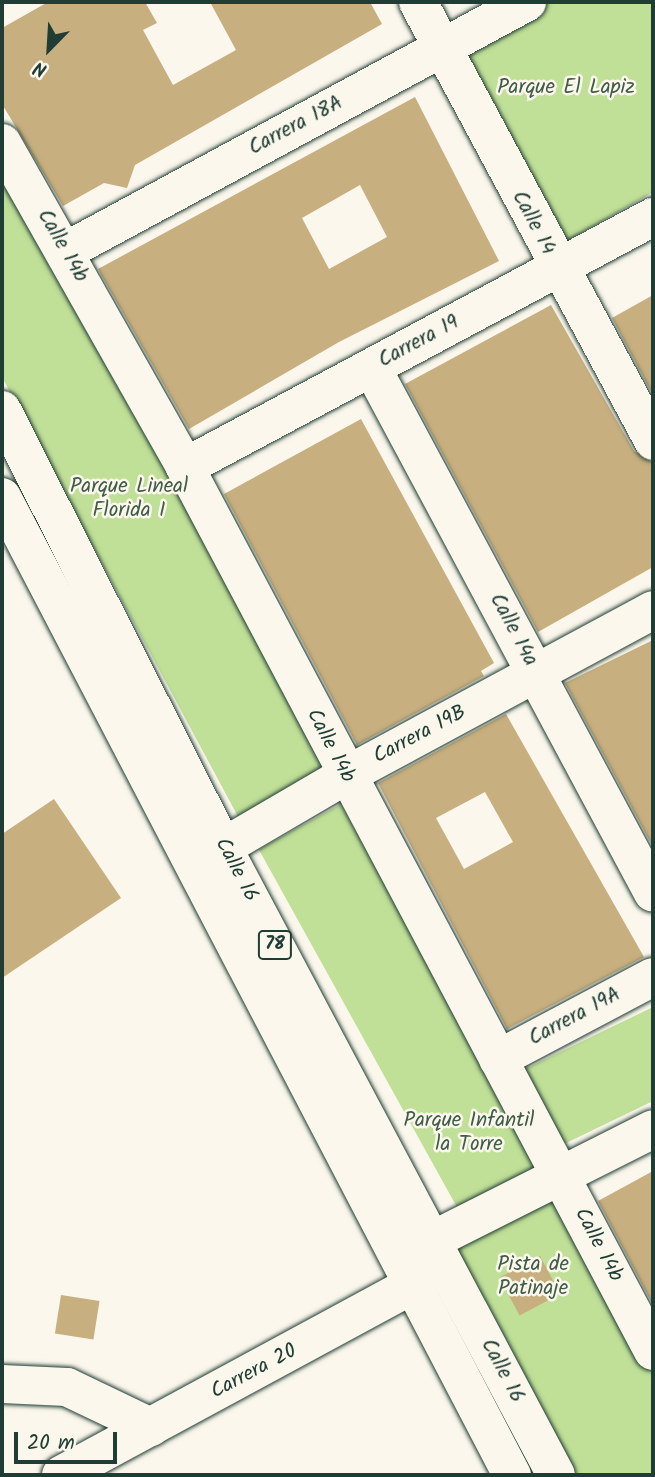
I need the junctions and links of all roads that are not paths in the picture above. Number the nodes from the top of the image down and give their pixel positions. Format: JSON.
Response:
{"nodes":[{"id":1,"x":418,"y":2,"type":"edge"},
{"id":2,"x":527,"y":2,"type":"edge"},
{"id":3,"x":442,"y":47,"type":"junction"},
{"id":4,"x":2,"y":143,"type":"edge"},
{"id":5,"x":653,"y":216,"type":"edge"},
{"id":6,"x":66,"y":251,"type":"junction"},
{"id":7,"x":557,"y":268,"type":"junction"},
{"id":8,"x":372,"y":368,"type":"junction"},
{"id":9,"x":2,"y":410,"type":"edge"},
{"id":10,"x":653,"y":441,"type":"edge"},
{"id":11,"x":186,"y":467,"type":"junction"},
{"id":12,"x":2,"y":497,"type":"edge"},
{"id":13,"x":653,"y":610,"type":"edge"},
{"id":14,"x":536,"y":673,"type":"junction"},
{"id":15,"x":345,"y":776,"type":"junction"},
{"id":16,"x":207,"y":856,"type":"junction"},
{"id":17,"x":653,"y":893,"type":"edge"},
{"id":18,"x":653,"y":977,"type":"edge"},
{"id":19,"x":499,"y":1059,"type":"junction"},
{"id":20,"x":653,"y":1129,"type":"edge"},
{"id":21,"x":561,"y":1173,"type":"junction"},
{"id":22,"x":440,"y":1253,"type":"junction"},
{"id":23,"x":404,"y":1273,"type":"junction"},
{"id":24,"x":653,"y":1351,"type":"edge"},
{"id":25,"x":2,"y":1384,"type":"edge"},
{"id":26,"x":151,"y":1427,"type":"junction"},
{"id":27,"x":61,"y":1475,"type":"edge"},
{"id":28,"x":512,"y":1475,"type":"edge"},
{"id":29,"x":556,"y":1475,"type":"edge"}],
"edges":[{"from":1,"to":3,"type":"main road","name":"Calle 14"},
{"from":2,"to":3,"type":"main road","name":"Carrera 18A"},
{"from":3,"to":6,"type":"main road","name":"Carrera 18A"},
{"from":3,"to":7,"type":"main road","name":"Calle 14"},
{"from":4,"to":6,"type":"main road","name":"Calle 14b"},
{"from":5,"to":7,"type":"main road","name":"Carrera 19"},
{"from":6,"to":11,"type":"main road","name":"Calle 14b"},
{"from":7,"to":8,"type":"main road","name":"Carrera 19"},
{"from":7,"to":10,"type":"main road","name":"Calle 14"},
{"from":8,"to":11,"type":"main road","name":"Carrera 19"},
{"from":8,"to":14,"type":"main road","name":"Calle 14a"},
{"from":9,"to":16,"type":"main road","name":"Calle 16","number":"78"},
{"from":11,"to":15,"type":"main road","name":"Calle 14b"},
{"from":12,"to":16,"type":"main road","name":"Calle 16","number":"78"},
{"from":13,"to":14,"type":"main road","name":"Carrera 19B"},
{"from":14,"to":15,"type":"main road","name":"Carrera 19B"},
{"from":14,"to":17,"type":"main road","name":"Calle 14a"},
{"from":15,"to":16,"type":"main road","name":"Carrera 19B"},
{"from":15,"to":19,"type":"main road","name":"Calle 14b"},
{"from":16,"to":22,"type":"main road","name":"Calle 16","number":"78"},
{"from":16,"to":23,"type":"main road","name":"Calle 16","number":"78"},
{"from":18,"to":19,"type":"main road","name":"Carrera 19A"},
{"from":19,"to":21,"type":"main road","name":"Calle 14b"},
{"from":20,"to":21,"type":"main road"},
{"from":21,"to":22,"type":"main road"},
{"from":21,"to":24,"type":"main road","name":"Calle 14b"},
{"from":22,"to":23,"type":"main road"},
{"from":22,"to":29,"type":"main road","name":"Calle 16","number":"78"},
{"from":23,"to":26,"type":"main road","name":"Carrera 20"},
{"from":23,"to":28,"type":"main road","name":"Calle 16","number":"78"},
{"from":25,"to":26,"type":"main road"},
{"from":26,"to":27,"type":"main road","name":"Carrera 20"}]}
